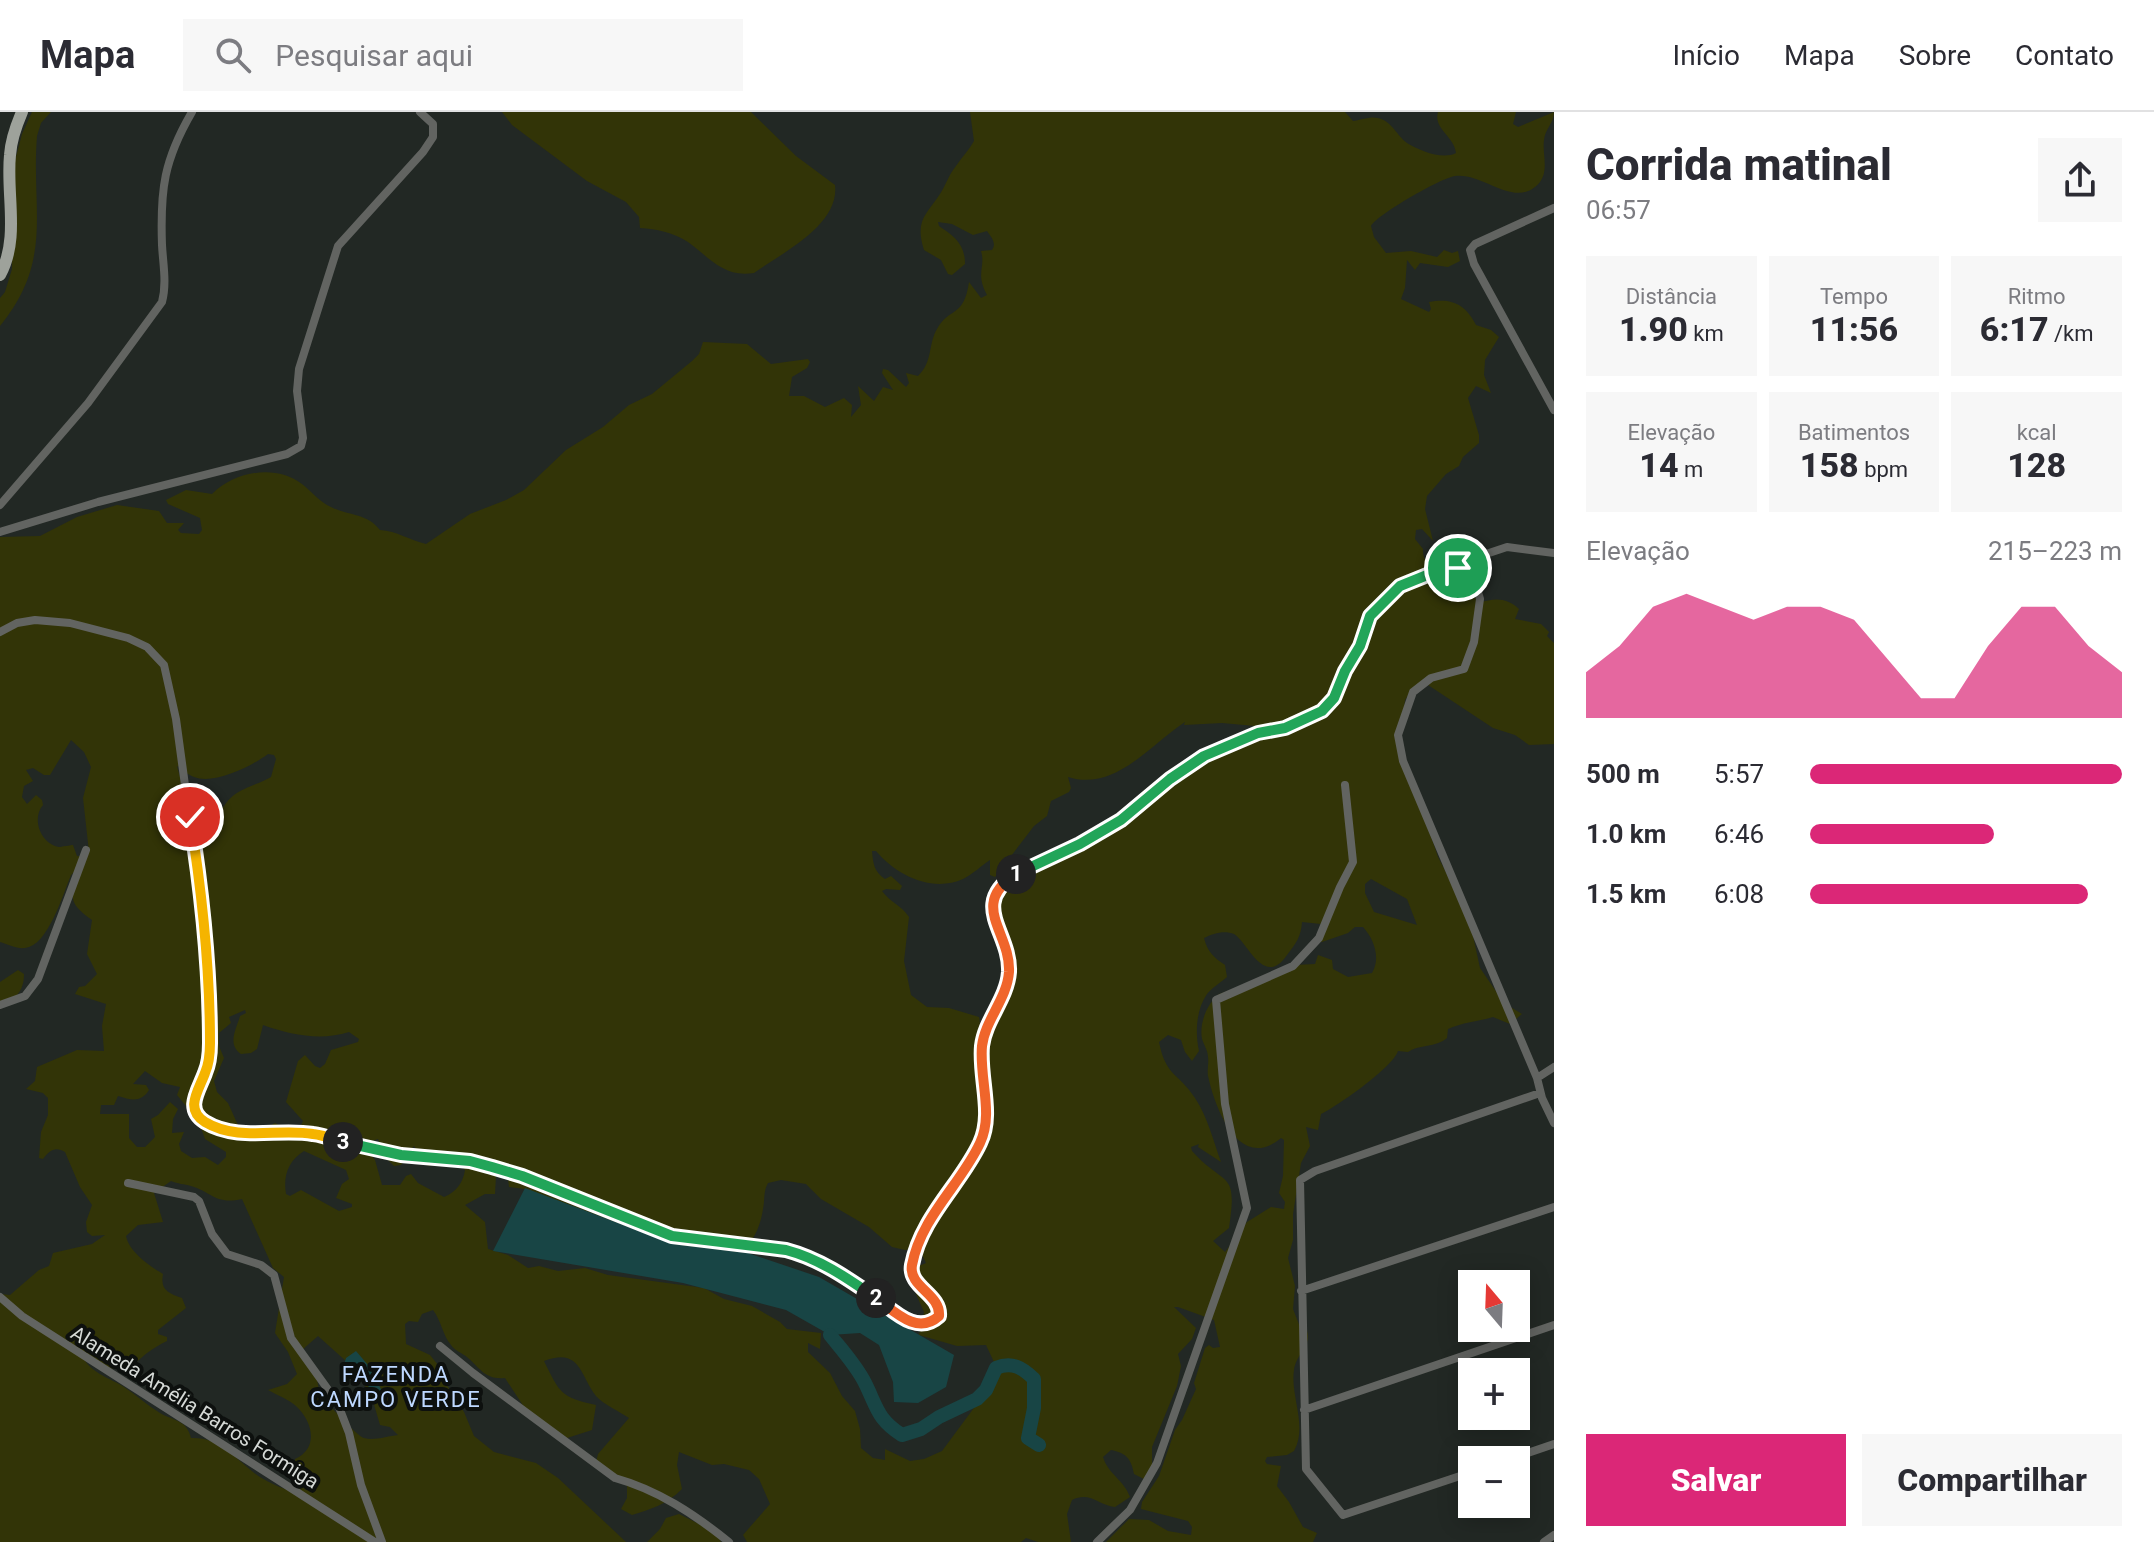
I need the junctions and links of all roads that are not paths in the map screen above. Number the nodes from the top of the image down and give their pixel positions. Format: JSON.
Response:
{"nodes":[{"id":1,"x":22,"y":112,"type":"edge"},
{"id":2,"x":192,"y":112,"type":"edge"},
{"id":3,"x":420,"y":112,"type":"edge"},
{"id":4,"x":1554,"y":208,"type":"edge"},
{"id":5,"x":0,"y":275,"type":"edge"},
{"id":6,"x":1554,"y":410,"type":"edge"},
{"id":7,"x":0,"y":505,"type":"edge"},
{"id":8,"x":0,"y":532,"type":"edge"},
{"id":9,"x":1552,"y":550,"type":"edge"},
{"id":10,"x":1474,"y":556,"type":"junction"},
{"id":11,"x":1447,"y":567,"type":"junction"},
{"id":12,"x":1475,"y":582,"type":"junction"},
{"id":13,"x":0,"y":632,"type":"edge"},
{"id":14,"x":1345,"y":785,"type":"dead end"},
{"id":15,"x":86,"y":850,"type":"dead end"},
{"id":16,"x":0,"y":1005,"type":"edge"},
{"id":17,"x":1554,"y":1067,"type":"edge"},
{"id":18,"x":1537,"y":1078,"type":"junction"},
{"id":19,"x":1540,"y":1093,"type":"junction"},
{"id":20,"x":1554,"y":1123,"type":"edge"},
{"id":21,"x":128,"y":1183,"type":"dead end"},
{"id":22,"x":1554,"y":1207,"type":"edge"},
{"id":23,"x":1301,"y":1291,"type":"junction"},
{"id":24,"x":0,"y":1297,"type":"edge"},
{"id":25,"x":1554,"y":1325,"type":"edge"},
{"id":26,"x":440,"y":1346,"type":"dead end"},
{"id":27,"x":1304,"y":1410,"type":"junction"},
{"id":28,"x":1554,"y":1444,"type":"edge"},
{"id":29,"x":1530,"y":1452,"type":"edge"},
{"id":30,"x":1458,"y":1477,"type":"edge"},
{"id":31,"x":1554,"y":1535,"type":"edge"},
{"id":32,"x":375,"y":1542,"type":"edge"},
{"id":33,"x":382,"y":1542,"type":"edge"},
{"id":34,"x":729,"y":1542,"type":"edge"},
{"id":35,"x":1097,"y":1542,"type":"edge"},
{"id":36,"x":1544,"y":1542,"type":"edge"}],
"edges":[{"from":1,"to":5,"type":"main road"},
{"from":2,"to":7,"type":"street"},
{"from":3,"to":8,"type":"street"},
{"from":4,"to":6,"type":"street"},
{"from":9,"to":10,"type":"street"},
{"from":10,"to":11,"type":"street"},
{"from":10,"to":12,"type":"street"},
{"from":11,"to":12,"type":"street"},
{"from":11,"to":13,"type":"street"},
{"from":12,"to":18,"type":"street"},
{"from":14,"to":35,"type":"street"},
{"from":15,"to":16,"type":"street"},
{"from":17,"to":18,"type":"street"},
{"from":18,"to":19,"type":"street"},
{"from":19,"to":20,"type":"street"},
{"from":19,"to":23,"type":"street"},
{"from":21,"to":33,"type":"street"},
{"from":22,"to":23,"type":"street"},
{"from":23,"to":27,"type":"street"},
{"from":24,"to":32,"type":"street","name":"Alameda Amélia Barros Formiga"},
{"from":25,"to":27,"type":"street"},
{"from":26,"to":34,"type":"street"},
{"from":27,"to":30,"type":"street"},
{"from":28,"to":29,"type":"street"},
{"from":31,"to":36,"type":"street"}]}
